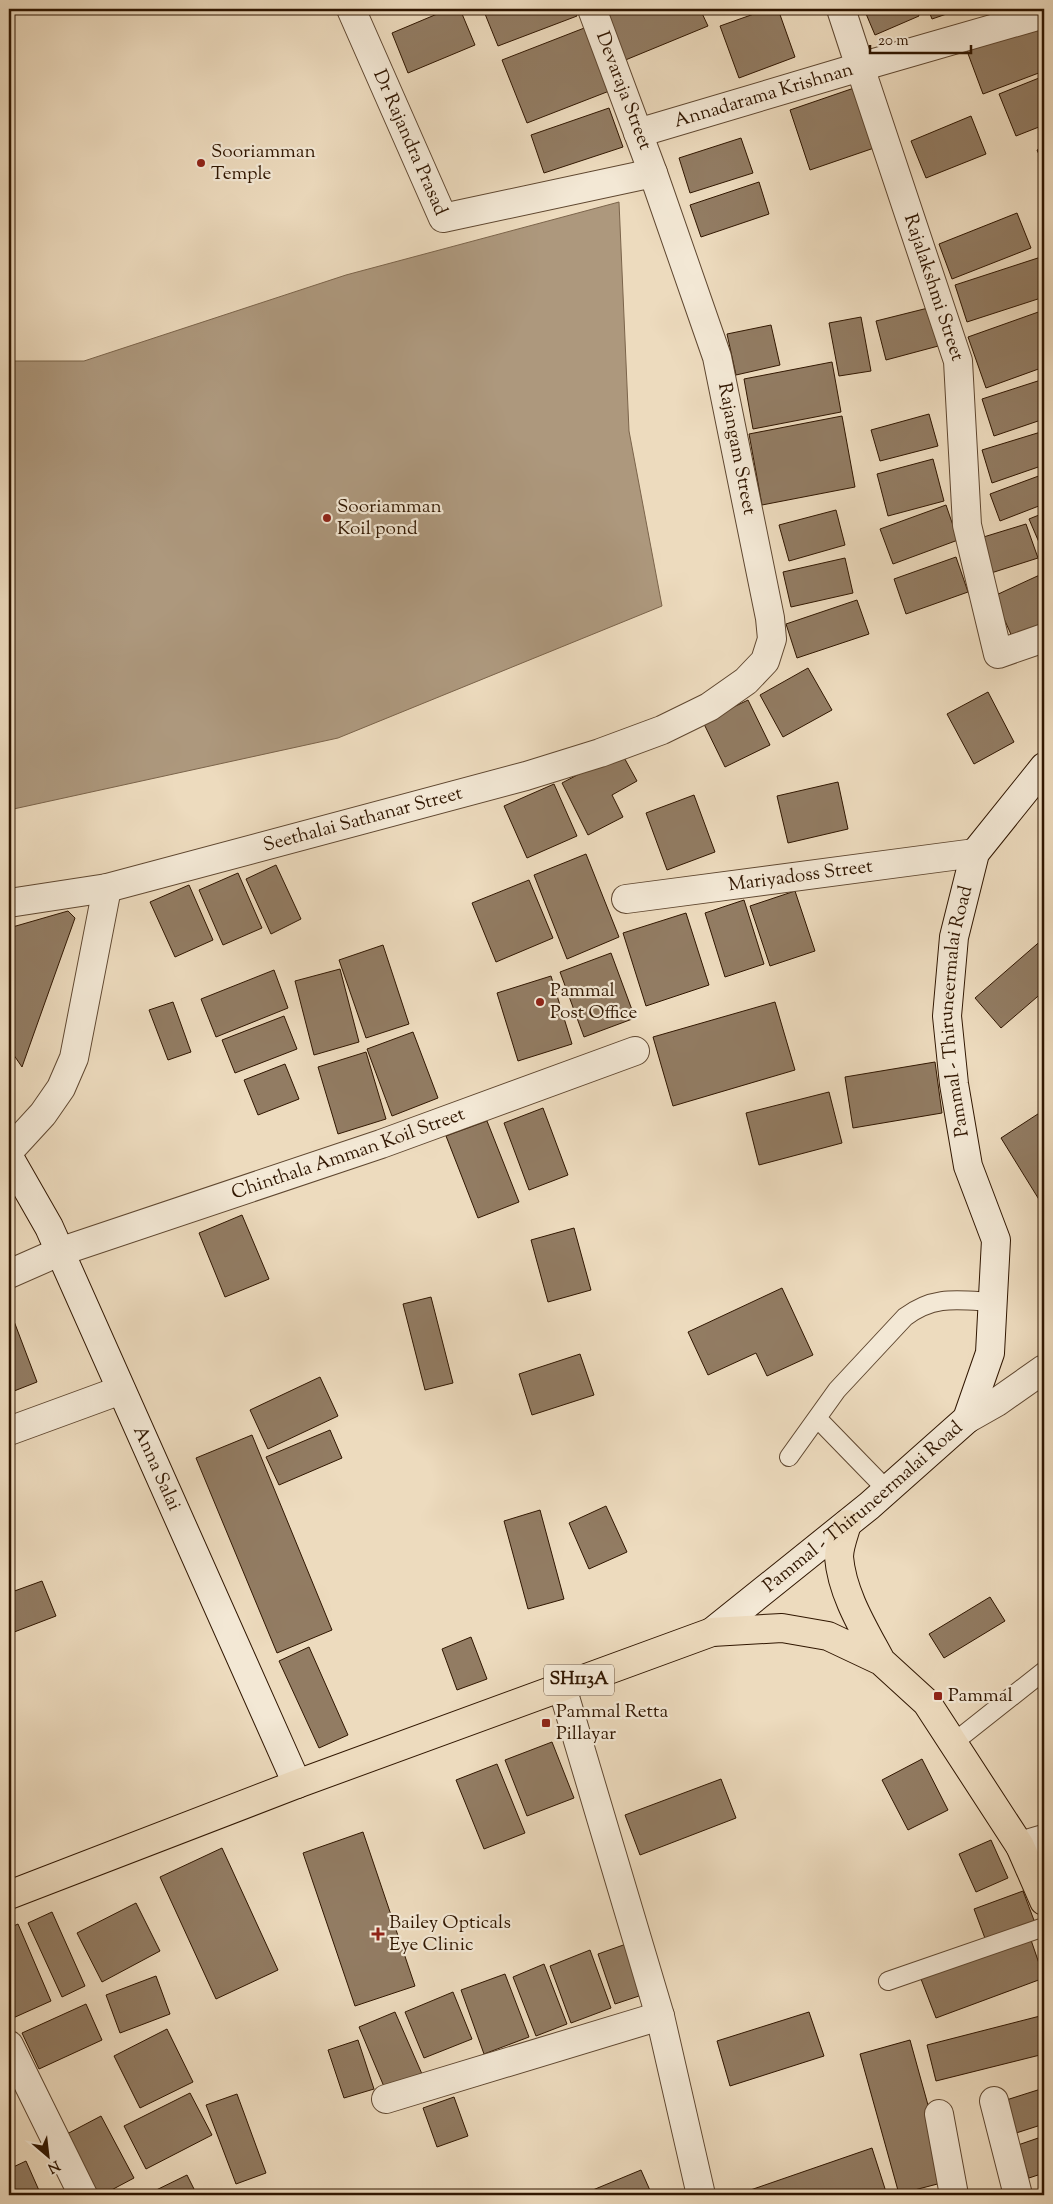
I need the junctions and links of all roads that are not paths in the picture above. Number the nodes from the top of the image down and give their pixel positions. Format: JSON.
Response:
{"nodes":[{"id":1,"x":351,"y":9,"type":"edge"},
{"id":2,"x":592,"y":9,"type":"edge"},
{"id":3,"x":841,"y":9,"type":"edge"},
{"id":4,"x":1044,"y":14,"type":"edge"},
{"id":5,"x":860,"y":67,"type":"junction"},
{"id":6,"x":638,"y":133,"type":"junction"},
{"id":7,"x":653,"y":173,"type":"junction"},
{"id":8,"x":1044,"y":638,"type":"edge"},
{"id":9,"x":709,"y":707,"type":"joint"},
{"id":10,"x":1044,"y":767,"type":"edge"},
{"id":11,"x":975,"y":853,"type":"junction"},
{"id":12,"x":107,"y":888,"type":"junction"},
{"id":13,"x":626,"y":899,"type":"dead end"},
{"id":14,"x":9,"y":903,"type":"edge"},
{"id":15,"x":635,"y":1051,"type":"dead end"},
{"id":16,"x":9,"y":1151,"type":"edge"},
{"id":17,"x":9,"y":1157,"type":"edge"},
{"id":18,"x":59,"y":1252,"type":"junction"},
{"id":19,"x":9,"y":1274,"type":"edge"},
{"id":20,"x":993,"y":1302,"type":"junction"},
{"id":21,"x":1044,"y":1369,"type":"edge"},
{"id":22,"x":122,"y":1390,"type":"junction"},
{"id":23,"x":817,"y":1418,"type":"junction"},
{"id":24,"x":967,"y":1419,"type":"junction"},
{"id":25,"x":9,"y":1431,"type":"edge"},
{"id":26,"x":789,"y":1458,"type":"dead end"},
{"id":27,"x":887,"y":1490,"type":"junction"},
{"id":28,"x":847,"y":1524,"type":"junction"},
{"id":29,"x":712,"y":1632,"type":"junction"},
{"id":30,"x":880,"y":1661,"type":"junction"},
{"id":31,"x":1044,"y":1671,"type":"edge"},
{"id":32,"x":562,"y":1687,"type":"junction"},
{"id":33,"x":953,"y":1743,"type":"junction"},
{"id":34,"x":297,"y":1784,"type":"junction"},
{"id":35,"x":1032,"y":1842,"type":"edge"},
{"id":36,"x":9,"y":1895,"type":"edge"},
{"id":37,"x":1044,"y":1901,"type":"edge"},
{"id":38,"x":1044,"y":1927,"type":"edge"},
{"id":39,"x":888,"y":1981,"type":"dead end"},
{"id":40,"x":660,"y":2016,"type":"junction"},
{"id":41,"x":9,"y":2045,"type":"edge"},
{"id":42,"x":386,"y":2099,"type":"dead end"},
{"id":43,"x":994,"y":2100,"type":"dead end"},
{"id":44,"x":939,"y":2114,"type":"dead end"},
{"id":45,"x":83,"y":2195,"type":"edge"},
{"id":46,"x":701,"y":2195,"type":"edge"},
{"id":47,"x":954,"y":2195,"type":"edge"},
{"id":48,"x":1018,"y":2195,"type":"edge"}],
"edges":[{"from":1,"to":7,"type":"street","name":"Dr Rajandra Prasad"},
{"from":2,"to":6,"type":"street","name":"Devaraja Street"},
{"from":3,"to":5,"type":"street","name":"Annadarama Krishnan"},
{"from":4,"to":5,"type":"street"},
{"from":5,"to":6,"type":"street","name":"Annadarama Krishnan"},
{"from":5,"to":8,"type":"street","name":"Rajalakshmi Street"},
{"from":6,"to":7,"type":"street","name":"Devaraja Street"},
{"from":7,"to":9,"type":"street","name":"Rajangam Street"},
{"from":9,"to":12,"type":"street","name":"Seethalai Sathanar Street"},
{"from":10,"to":11,"type":"street","name":"Pammal - Thiruneermalai Road"},
{"from":11,"to":13,"type":"street","name":"Mariyadoss Street"},
{"from":11,"to":20,"type":"street","name":"Pammal - Thiruneermalai Road"},
{"from":12,"to":14,"type":"street","name":"Seethalai Sathanar Street"},
{"from":12,"to":16,"type":"street"},
{"from":15,"to":18,"type":"street","name":"Chinthala Amman Koil Street"},
{"from":17,"to":18,"type":"street","name":"Anna Salai"},
{"from":18,"to":19,"type":"street","name":"Chinthala Amman Koil Street"},
{"from":18,"to":22,"type":"street","name":"Anna Salai"},
{"from":20,"to":23,"type":"lane"},
{"from":20,"to":24,"type":"street","name":"Pammal - Thiruneermalai Road"},
{"from":21,"to":24,"type":"street"},
{"from":22,"to":25,"type":"street"},
{"from":22,"to":34,"type":"street","name":"Anna Salai"},
{"from":23,"to":26,"type":"lane"},
{"from":23,"to":27,"type":"lane"},
{"from":24,"to":27,"type":"street","name":"Pammal - Thiruneermalai Road"},
{"from":27,"to":28,"type":"street","name":"Pammal - Thiruneermalai Road"},
{"from":28,"to":29,"type":"street","name":"Pammal - Thiruneermalai Road"},
{"from":28,"to":30,"type":"main road"},
{"from":29,"to":30,"type":"main road","number":"SH113A"},
{"from":29,"to":32,"type":"main road","number":"SH113A"},
{"from":30,"to":33,"type":"main road","number":"SH113A"},
{"from":31,"to":33,"type":"lane"},
{"from":32,"to":34,"type":"main road","number":"SH113A"},
{"from":32,"to":40,"type":"street"},
{"from":33,"to":35,"type":"main road","number":"SH113A"},
{"from":34,"to":36,"type":"main road","number":"SH113A"},
{"from":35,"to":37,"type":"main road","number":"SH113A"},
{"from":38,"to":39,"type":"lane"},
{"from":40,"to":42,"type":"street"},
{"from":40,"to":46,"type":"street"},
{"from":41,"to":45,"type":"street"},
{"from":43,"to":48,"type":"street"},
{"from":44,"to":47,"type":"street"}]}
